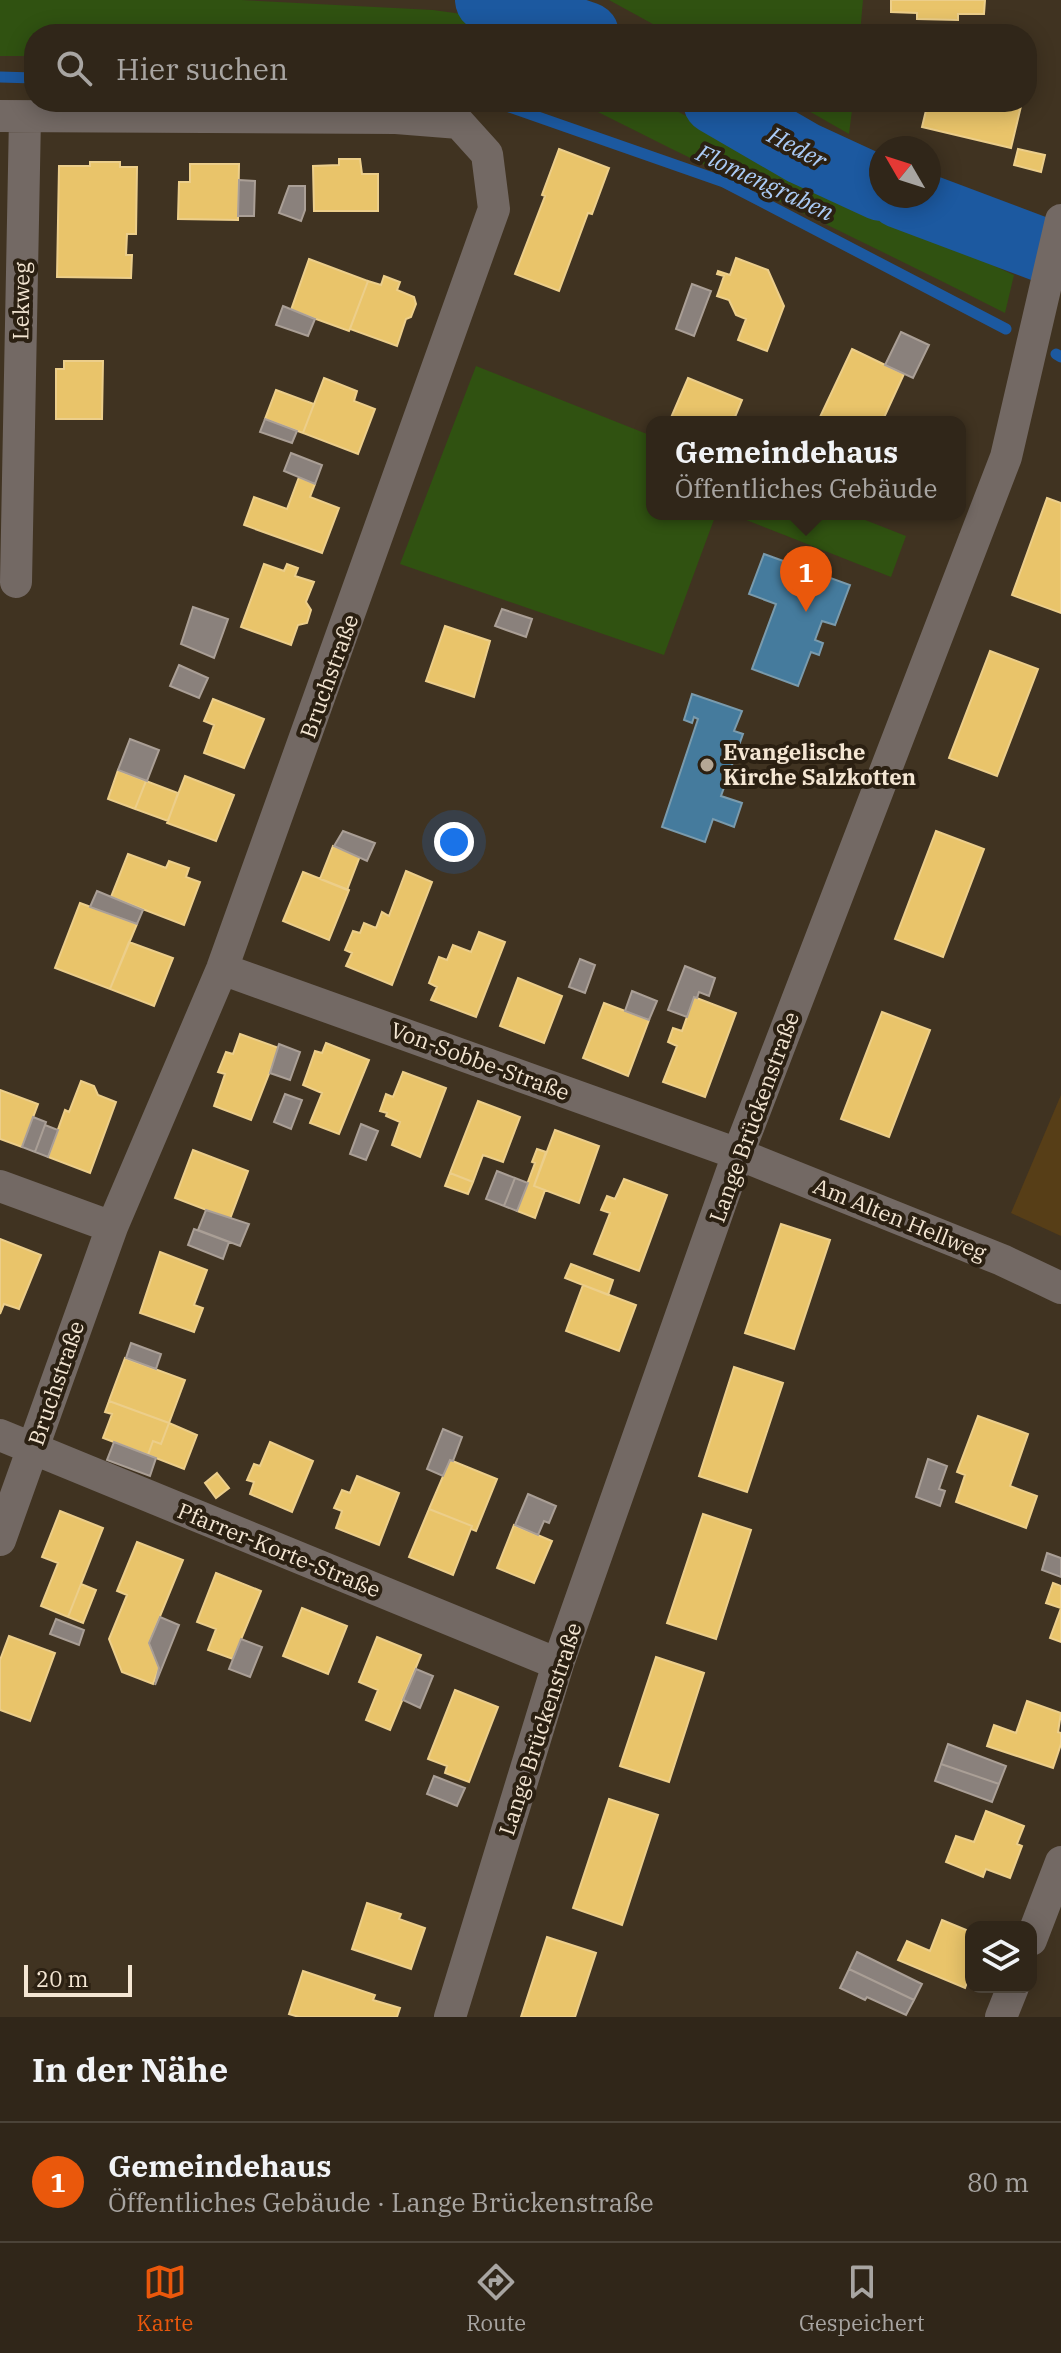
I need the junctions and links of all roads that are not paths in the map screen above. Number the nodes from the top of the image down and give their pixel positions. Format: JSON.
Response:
{"nodes":[{"id":1,"x":12,"y":116,"type":"edge"},
{"id":2,"x":1061,"y":220,"type":"edge"},
{"id":3,"x":16,"y":582,"type":"dead end"},
{"id":4,"x":222,"y":969,"type":"junction"},
{"id":5,"x":738,"y":1154,"type":"junction"},
{"id":6,"x":0,"y":1186,"type":"edge"},
{"id":7,"x":112,"y":1227,"type":"junction"},
{"id":8,"x":1061,"y":1288,"type":"edge"},
{"id":9,"x":0,"y":1435,"type":"edge"},
{"id":10,"x":33,"y":1449,"type":"junction"},
{"id":11,"x":0,"y":1540,"type":"edge"},
{"id":12,"x":558,"y":1664,"type":"junction"},
{"id":13,"x":1061,"y":1862,"type":"edge"},
{"id":14,"x":1037,"y":1924,"type":"edge"},
{"id":15,"x":1011,"y":1993,"type":"edge"},
{"id":16,"x":450,"y":2017,"type":"edge"},
{"id":17,"x":1001,"y":2017,"type":"edge"}],
"edges":[{"from":1,"to":3,"type":"street","name":"Lekweg"},
{"from":1,"to":4,"type":"street","name":"Bruchstraße"},
{"from":2,"to":5,"type":"street","name":"Lange Brückenstraße"},
{"from":4,"to":5,"type":"street","name":"Von-Sobbe-Straße"},
{"from":4,"to":7,"type":"street","name":"Bruchstraße"},
{"from":5,"to":8,"type":"street","name":"Am Alten Hellweg"},
{"from":5,"to":12,"type":"street","name":"Lange Brückenstraße"},
{"from":6,"to":7,"type":"street"},
{"from":7,"to":10,"type":"street","name":"Bruchstraße"},
{"from":9,"to":10,"type":"street","name":"Pfarrer-Korte-Straße"},
{"from":10,"to":11,"type":"street","name":"Bruchstraße"},
{"from":10,"to":12,"type":"street","name":"Pfarrer-Korte-Straße"},
{"from":12,"to":16,"type":"street","name":"Lange Brückenstraße"},
{"from":13,"to":14,"type":"street"},
{"from":15,"to":17,"type":"street"}]}
